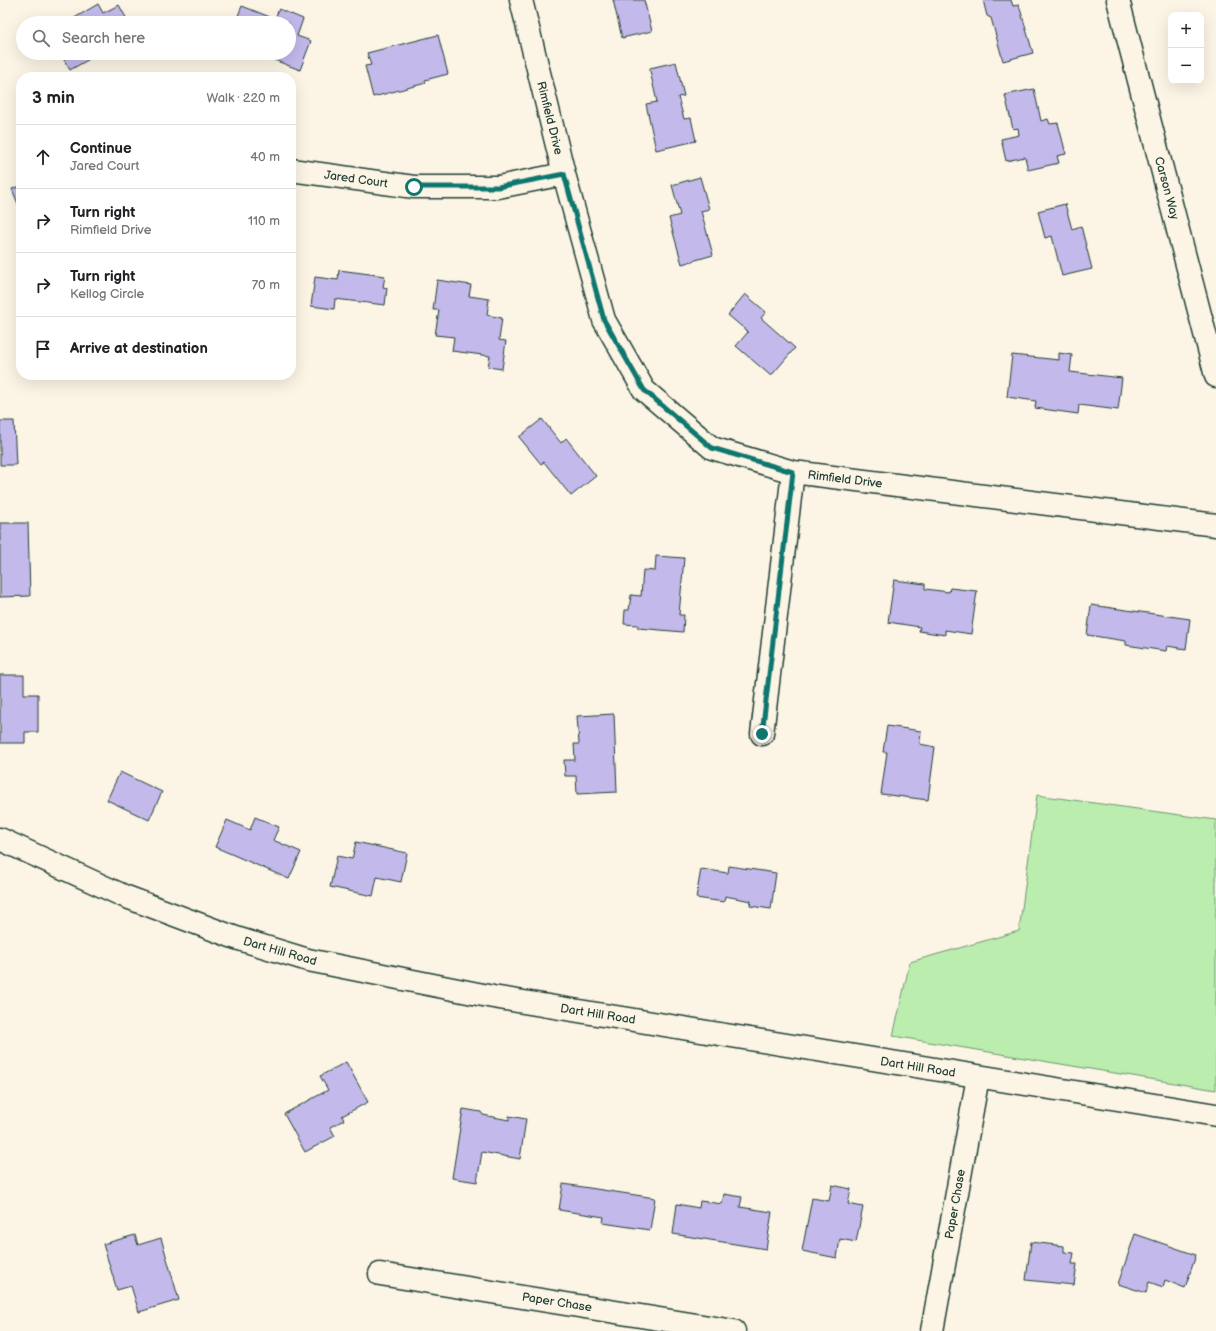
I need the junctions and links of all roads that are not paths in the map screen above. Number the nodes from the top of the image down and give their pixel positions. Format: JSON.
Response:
{"nodes":[{"id":1,"x":521,"y":0,"type":"edge"},
{"id":2,"x":1118,"y":0,"type":"edge"},
{"id":3,"x":296,"y":171,"type":"edge"},
{"id":4,"x":564,"y":174,"type":"junction"},
{"id":5,"x":1216,"y":376,"type":"edge"},
{"id":6,"x":793,"y":472,"type":"junction"},
{"id":7,"x":1216,"y":525,"type":"edge"},
{"id":8,"x":762,"y":734,"type":"dead end"},
{"id":9,"x":0,"y":839,"type":"edge"},
{"id":10,"x":978,"y":1077,"type":"junction"},
{"id":11,"x":1216,"y":1115,"type":"edge"},
{"id":12,"x":380,"y":1274,"type":"dead end"},
{"id":13,"x":734,"y":1331,"type":"edge"},
{"id":14,"x":932,"y":1331,"type":"edge"}],
"edges":[{"from":1,"to":4,"type":"street","name":"Rimfield Drive"},
{"from":2,"to":5,"type":"street","name":"Carson Way"},
{"from":3,"to":4,"type":"street","name":"Jared Court"},
{"from":4,"to":6,"type":"street","name":"Rimfield Drive"},
{"from":6,"to":7,"type":"street","name":"Rimfield Drive"},
{"from":6,"to":8,"type":"street"},
{"from":9,"to":10,"type":"street","name":"Dart Hill Road"},
{"from":10,"to":11,"type":"street","name":"Dart Hill Road"},
{"from":10,"to":14,"type":"street","name":"Paper Chase"},
{"from":12,"to":13,"type":"street","name":"Paper Chase"}]}
